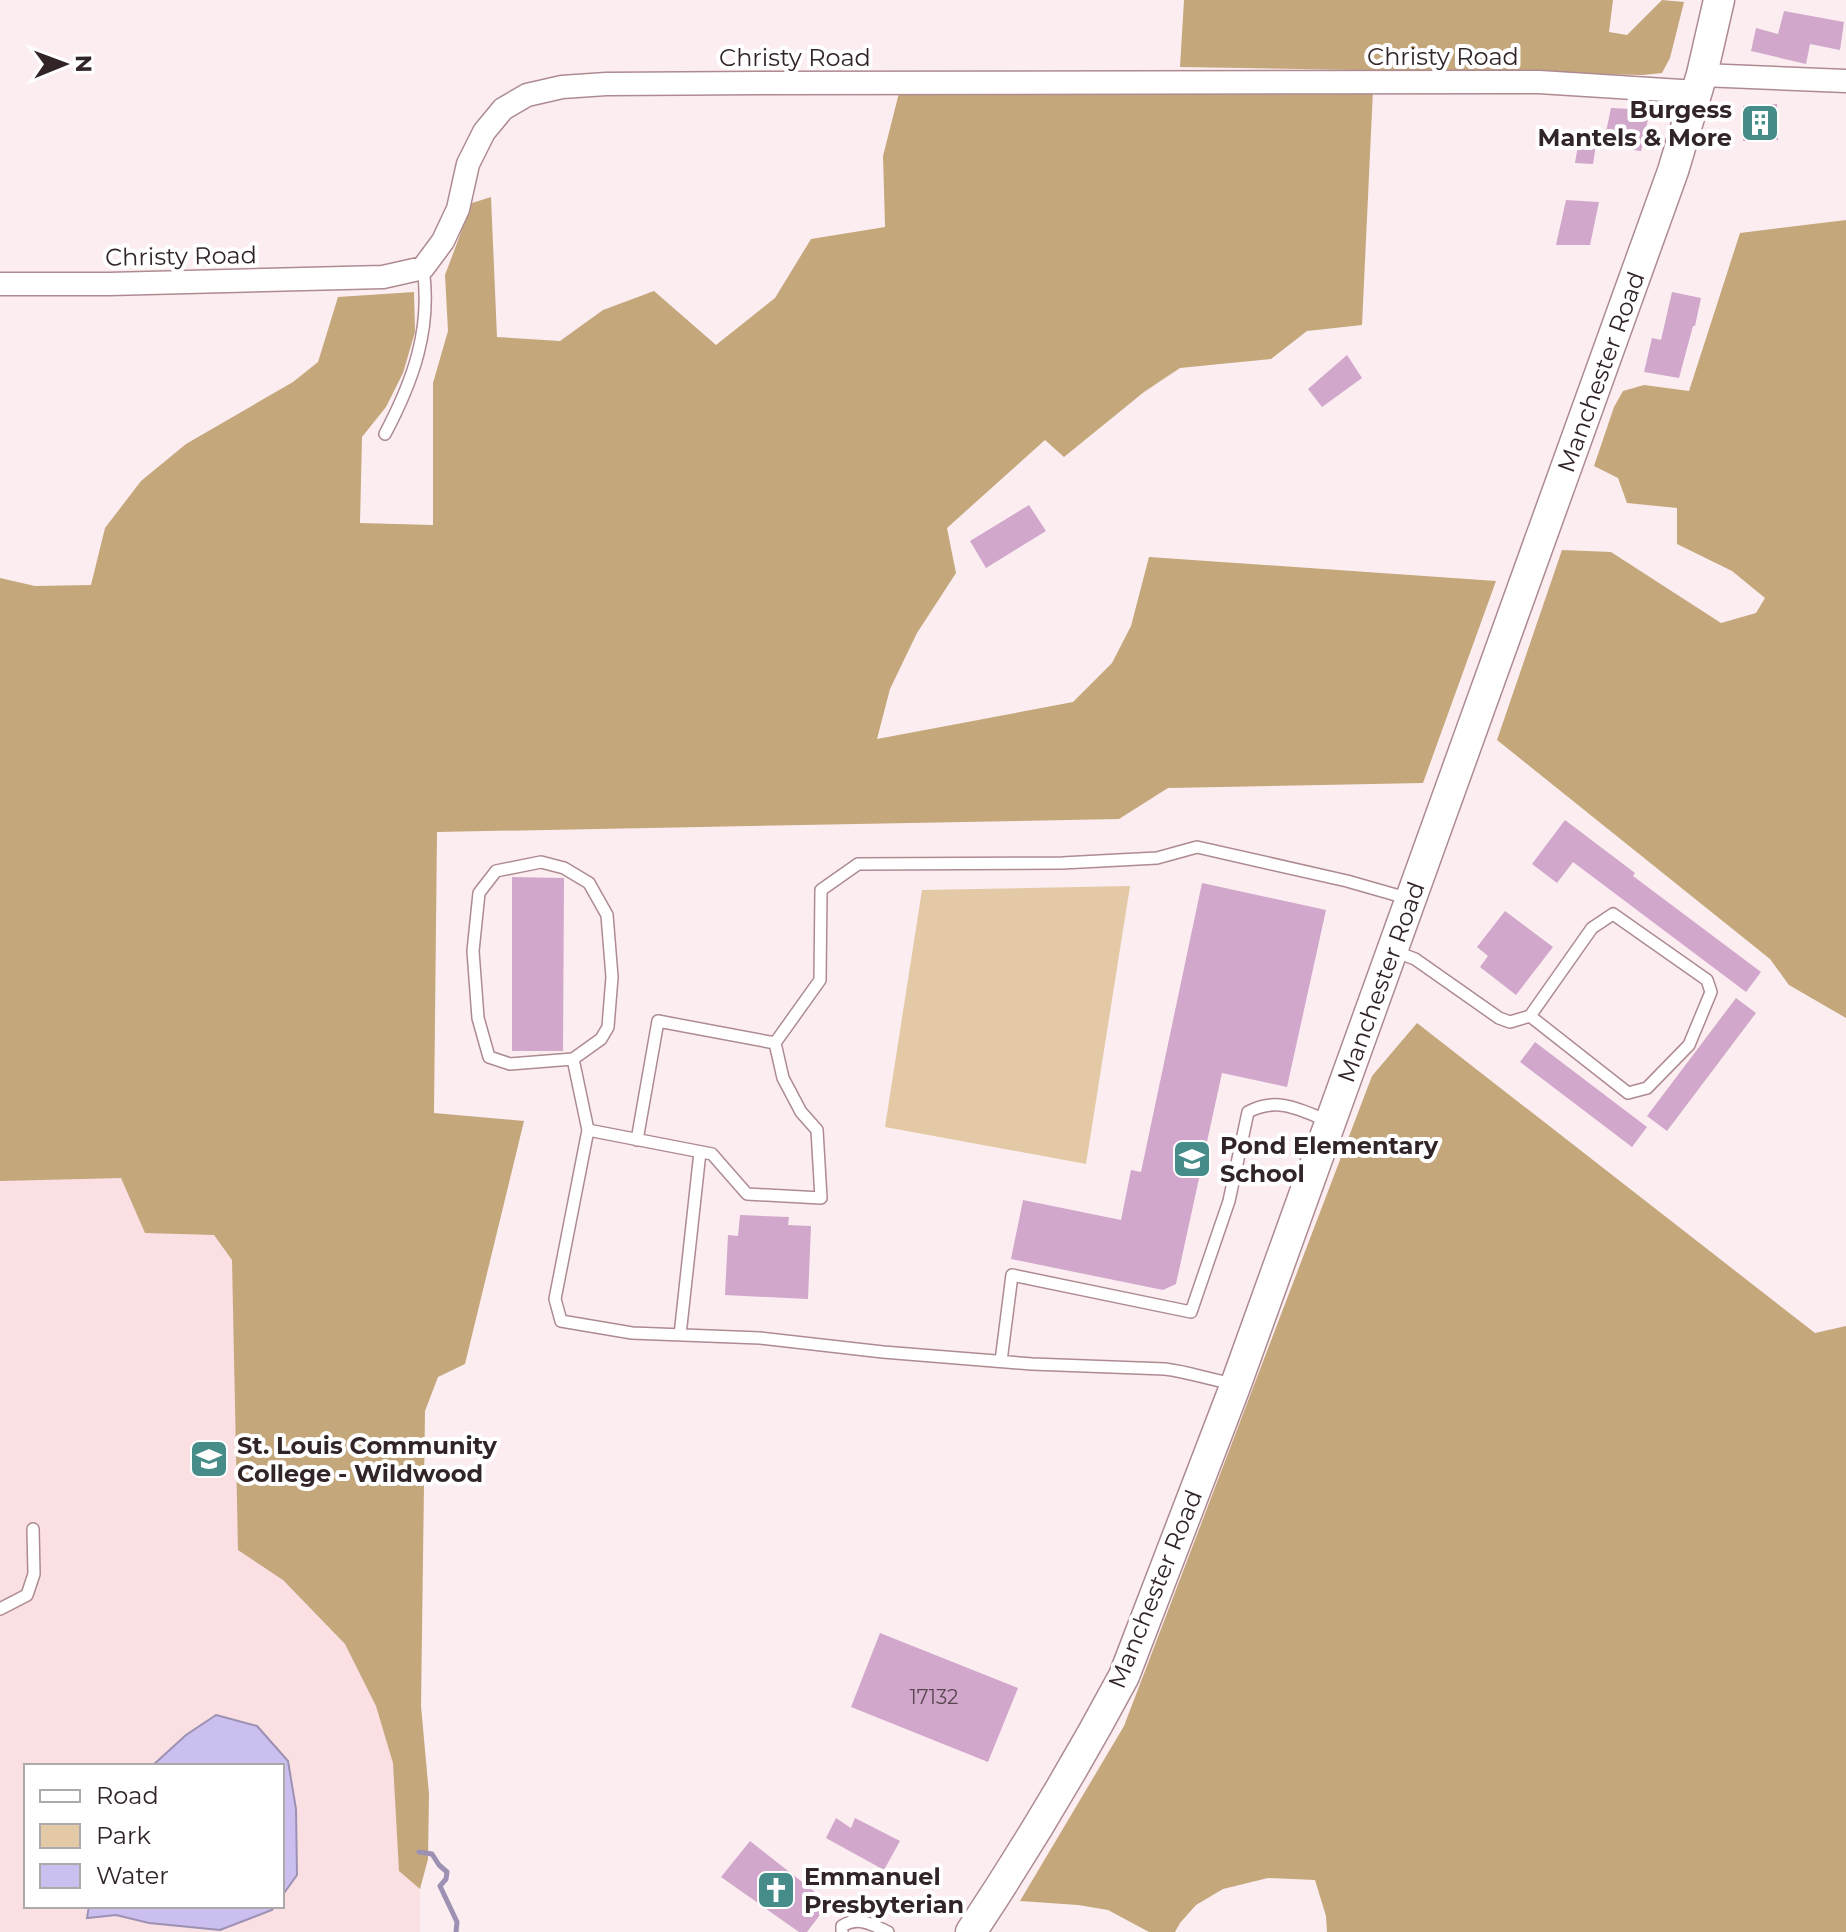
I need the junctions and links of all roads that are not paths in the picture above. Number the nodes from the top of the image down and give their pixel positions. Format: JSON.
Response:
{"nodes":[{"id":1,"x":1719,"y":0,"type":"edge"},
{"id":2,"x":1846,"y":81,"type":"edge"},
{"id":3,"x":1699,"y":83,"type":"junction"},
{"id":4,"x":423,"y":268,"type":"junction"},
{"id":5,"x":0,"y":284,"type":"edge"},
{"id":6,"x":385,"y":434,"type":"dead end"},
{"id":7,"x":1411,"y":899,"type":"junction"},
{"id":8,"x":1393,"y":951,"type":"junction"},
{"id":9,"x":1530,"y":1016,"type":"junction"},
{"id":10,"x":775,"y":1043,"type":"junction"},
{"id":11,"x":573,"y":1059,"type":"junction"},
{"id":12,"x":1331,"y":1122,"type":"junction"},
{"id":13,"x":588,"y":1130,"type":"junction"},
{"id":14,"x":637,"y":1140,"type":"junction"},
{"id":15,"x":700,"y":1152,"type":"junction"},
{"id":16,"x":680,"y":1335,"type":"junction"},
{"id":17,"x":1001,"y":1361,"type":"junction"},
{"id":18,"x":1236,"y":1384,"type":"junction"},
{"id":19,"x":33,"y":1529,"type":"dead end"},
{"id":20,"x":0,"y":1609,"type":"edge"},
{"id":21,"x":842,"y":1932,"type":"edge"},
{"id":22,"x":888,"y":1932,"type":"edge"},
{"id":23,"x":971,"y":1932,"type":"edge"}],
"edges":[{"from":1,"to":3,"type":"street","name":"Manchester Road"},
{"from":2,"to":3,"type":"street","name":"Christy Road"},
{"from":3,"to":4,"type":"street","name":"Christy Road"},
{"from":3,"to":7,"type":"street","name":"Manchester Road"},
{"from":4,"to":5,"type":"street","name":"Christy Road"},
{"from":4,"to":6,"type":"lane"},
{"from":7,"to":8,"type":"street","name":"Manchester Road"},
{"from":7,"to":10,"type":"lane"},
{"from":8,"to":9,"type":"lane"},
{"from":8,"to":12,"type":"street","name":"Manchester Road"},
{"from":9,"to":9,"type":"lane"},
{"from":10,"to":14,"type":"lane"},
{"from":10,"to":15,"type":"lane"},
{"from":11,"to":11,"type":"lane"},
{"from":11,"to":13,"type":"lane"},
{"from":12,"to":17,"type":"lane"},
{"from":12,"to":18,"type":"street","name":"Manchester Road"},
{"from":13,"to":14,"type":"lane"},
{"from":13,"to":16,"type":"lane"},
{"from":14,"to":15,"type":"lane"},
{"from":15,"to":16,"type":"lane"},
{"from":16,"to":17,"type":"lane"},
{"from":17,"to":18,"type":"lane"},
{"from":18,"to":23,"type":"street","name":"Manchester Road"},
{"from":19,"to":20,"type":"lane"},
{"from":21,"to":22,"type":"lane"}]}
